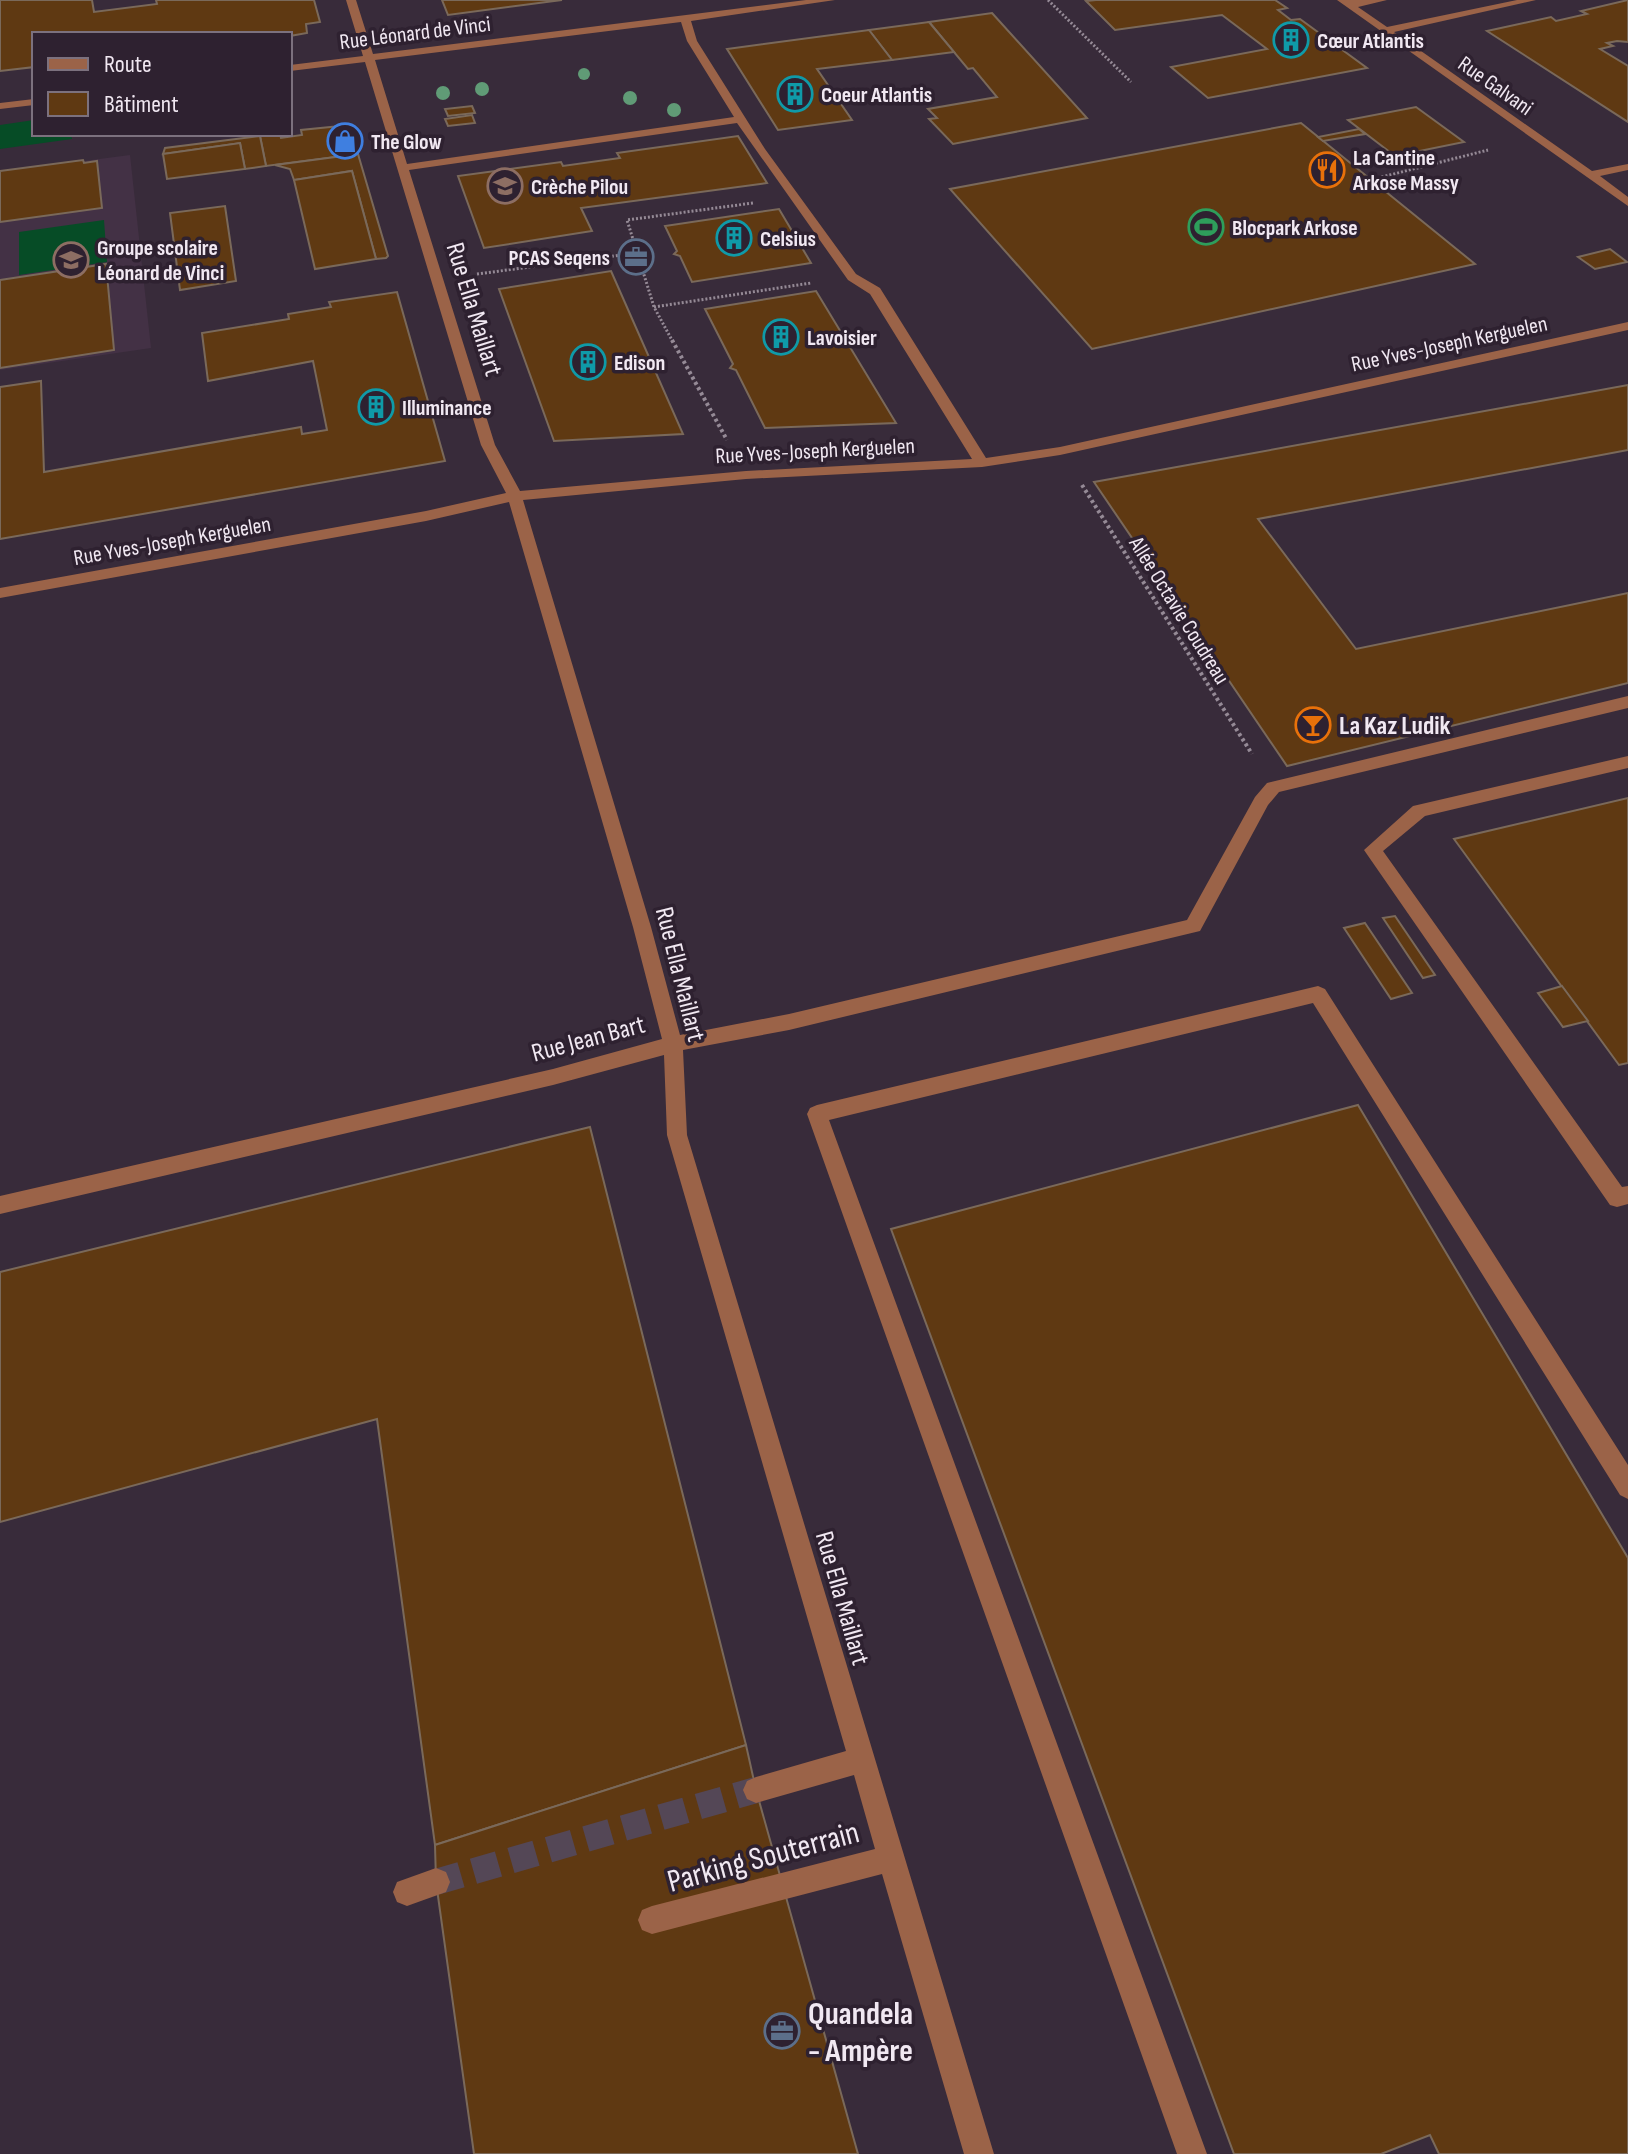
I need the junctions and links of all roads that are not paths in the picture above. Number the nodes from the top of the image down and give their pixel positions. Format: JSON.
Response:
{"nodes":[{"id":1,"x":351,"y":0,"type":"edge"},
{"id":2,"x":830,"y":0,"type":"edge"},
{"id":3,"x":1382,"y":0,"type":"edge"},
{"id":4,"x":1531,"y":0,"type":"edge"},
{"id":5,"x":1346,"y":3,"type":"edge"},
{"id":6,"x":685,"y":19,"type":"junction"},
{"id":7,"x":1385,"y":31,"type":"junction"},
{"id":8,"x":369,"y":58,"type":"junction"},
{"id":9,"x":292,"y":68,"type":"edge"},
{"id":10,"x":32,"y":102,"type":"edge"},
{"id":11,"x":0,"y":106,"type":"edge"},
{"id":12,"x":740,"y":119,"type":"junction"},
{"id":13,"x":1628,"y":167,"type":"edge"},
{"id":14,"x":401,"y":168,"type":"junction"},
{"id":15,"x":1590,"y":175,"type":"junction"},
{"id":16,"x":1628,"y":202,"type":"edge"},
{"id":17,"x":1628,"y":326,"type":"edge"},
{"id":18,"x":982,"y":463,"type":"junction"},
{"id":19,"x":515,"y":496,"type":"junction"},
{"id":20,"x":0,"y":593,"type":"edge"},
{"id":21,"x":1628,"y":702,"type":"edge"},
{"id":22,"x":1628,"y":762,"type":"edge"},
{"id":23,"x":673,"y":1044,"type":"junction"},
{"id":24,"x":1628,"y":1195,"type":"edge"},
{"id":25,"x":0,"y":1205,"type":"edge"},
{"id":26,"x":1628,"y":1487,"type":"edge"},
{"id":27,"x":861,"y":1760,"type":"junction"},
{"id":28,"x":756,"y":1790,"type":"tunnel mouth"},
{"id":29,"x":891,"y":1858,"type":"junction"},
{"id":30,"x":436,"y":1882,"type":"tunnel mouth"},
{"id":31,"x":407,"y":1892,"type":"dead end"},
{"id":32,"x":652,"y":1920,"type":"dead end"},
{"id":33,"x":979,"y":2154,"type":"edge"},
{"id":34,"x":1192,"y":2154,"type":"edge"}],
"edges":[{"from":1,"to":8,"type":"street","name":"Rue Ella Maillart"},
{"from":2,"to":6,"type":"street","name":"Rue Léonard de Vinci"},
{"from":3,"to":5,"type":"street"},
{"from":4,"to":7,"type":"street"},
{"from":5,"to":7,"type":"street","name":"Rue Galvani"},
{"from":6,"to":8,"type":"street","name":"Rue Léonard de Vinci"},
{"from":6,"to":12,"type":"street"},
{"from":7,"to":15,"type":"street","name":"Rue Galvani"},
{"from":8,"to":9,"type":"street","name":"Rue Léonard de Vinci"},
{"from":8,"to":14,"type":"street","name":"Rue Ella Maillart"},
{"from":10,"to":11,"type":"street"},
{"from":12,"to":14,"type":"street"},
{"from":12,"to":18,"type":"street"},
{"from":13,"to":15,"type":"street"},
{"from":14,"to":19,"type":"street","name":"Rue Ella Maillart"},
{"from":15,"to":16,"type":"street","name":"Rue Galvani"},
{"from":17,"to":18,"type":"street","name":"Rue Yves-Joseph Kerguelen"},
{"from":18,"to":19,"type":"street","name":"Rue Yves-Joseph Kerguelen"},
{"from":19,"to":20,"type":"street","name":"Rue Yves-Joseph Kerguelen"},
{"from":19,"to":23,"type":"street","name":"Rue Ella Maillart"},
{"from":21,"to":23,"type":"street","name":"Rue Jean Bart"},
{"from":22,"to":24,"type":"street"},
{"from":23,"to":25,"type":"street","name":"Rue Jean Bart"},
{"from":23,"to":27,"type":"street","name":"Rue Ella Maillart"},
{"from":26,"to":34,"type":"street"},
{"from":27,"to":28,"type":"street"},
{"from":27,"to":29,"type":"street","name":"Rue Ella Maillart"},
{"from":29,"to":32,"type":"street","name":"Parking Souterrain"},
{"from":29,"to":33,"type":"street","name":"Rue Ella Maillart"},
{"from":30,"to":31,"type":"street"}]}
